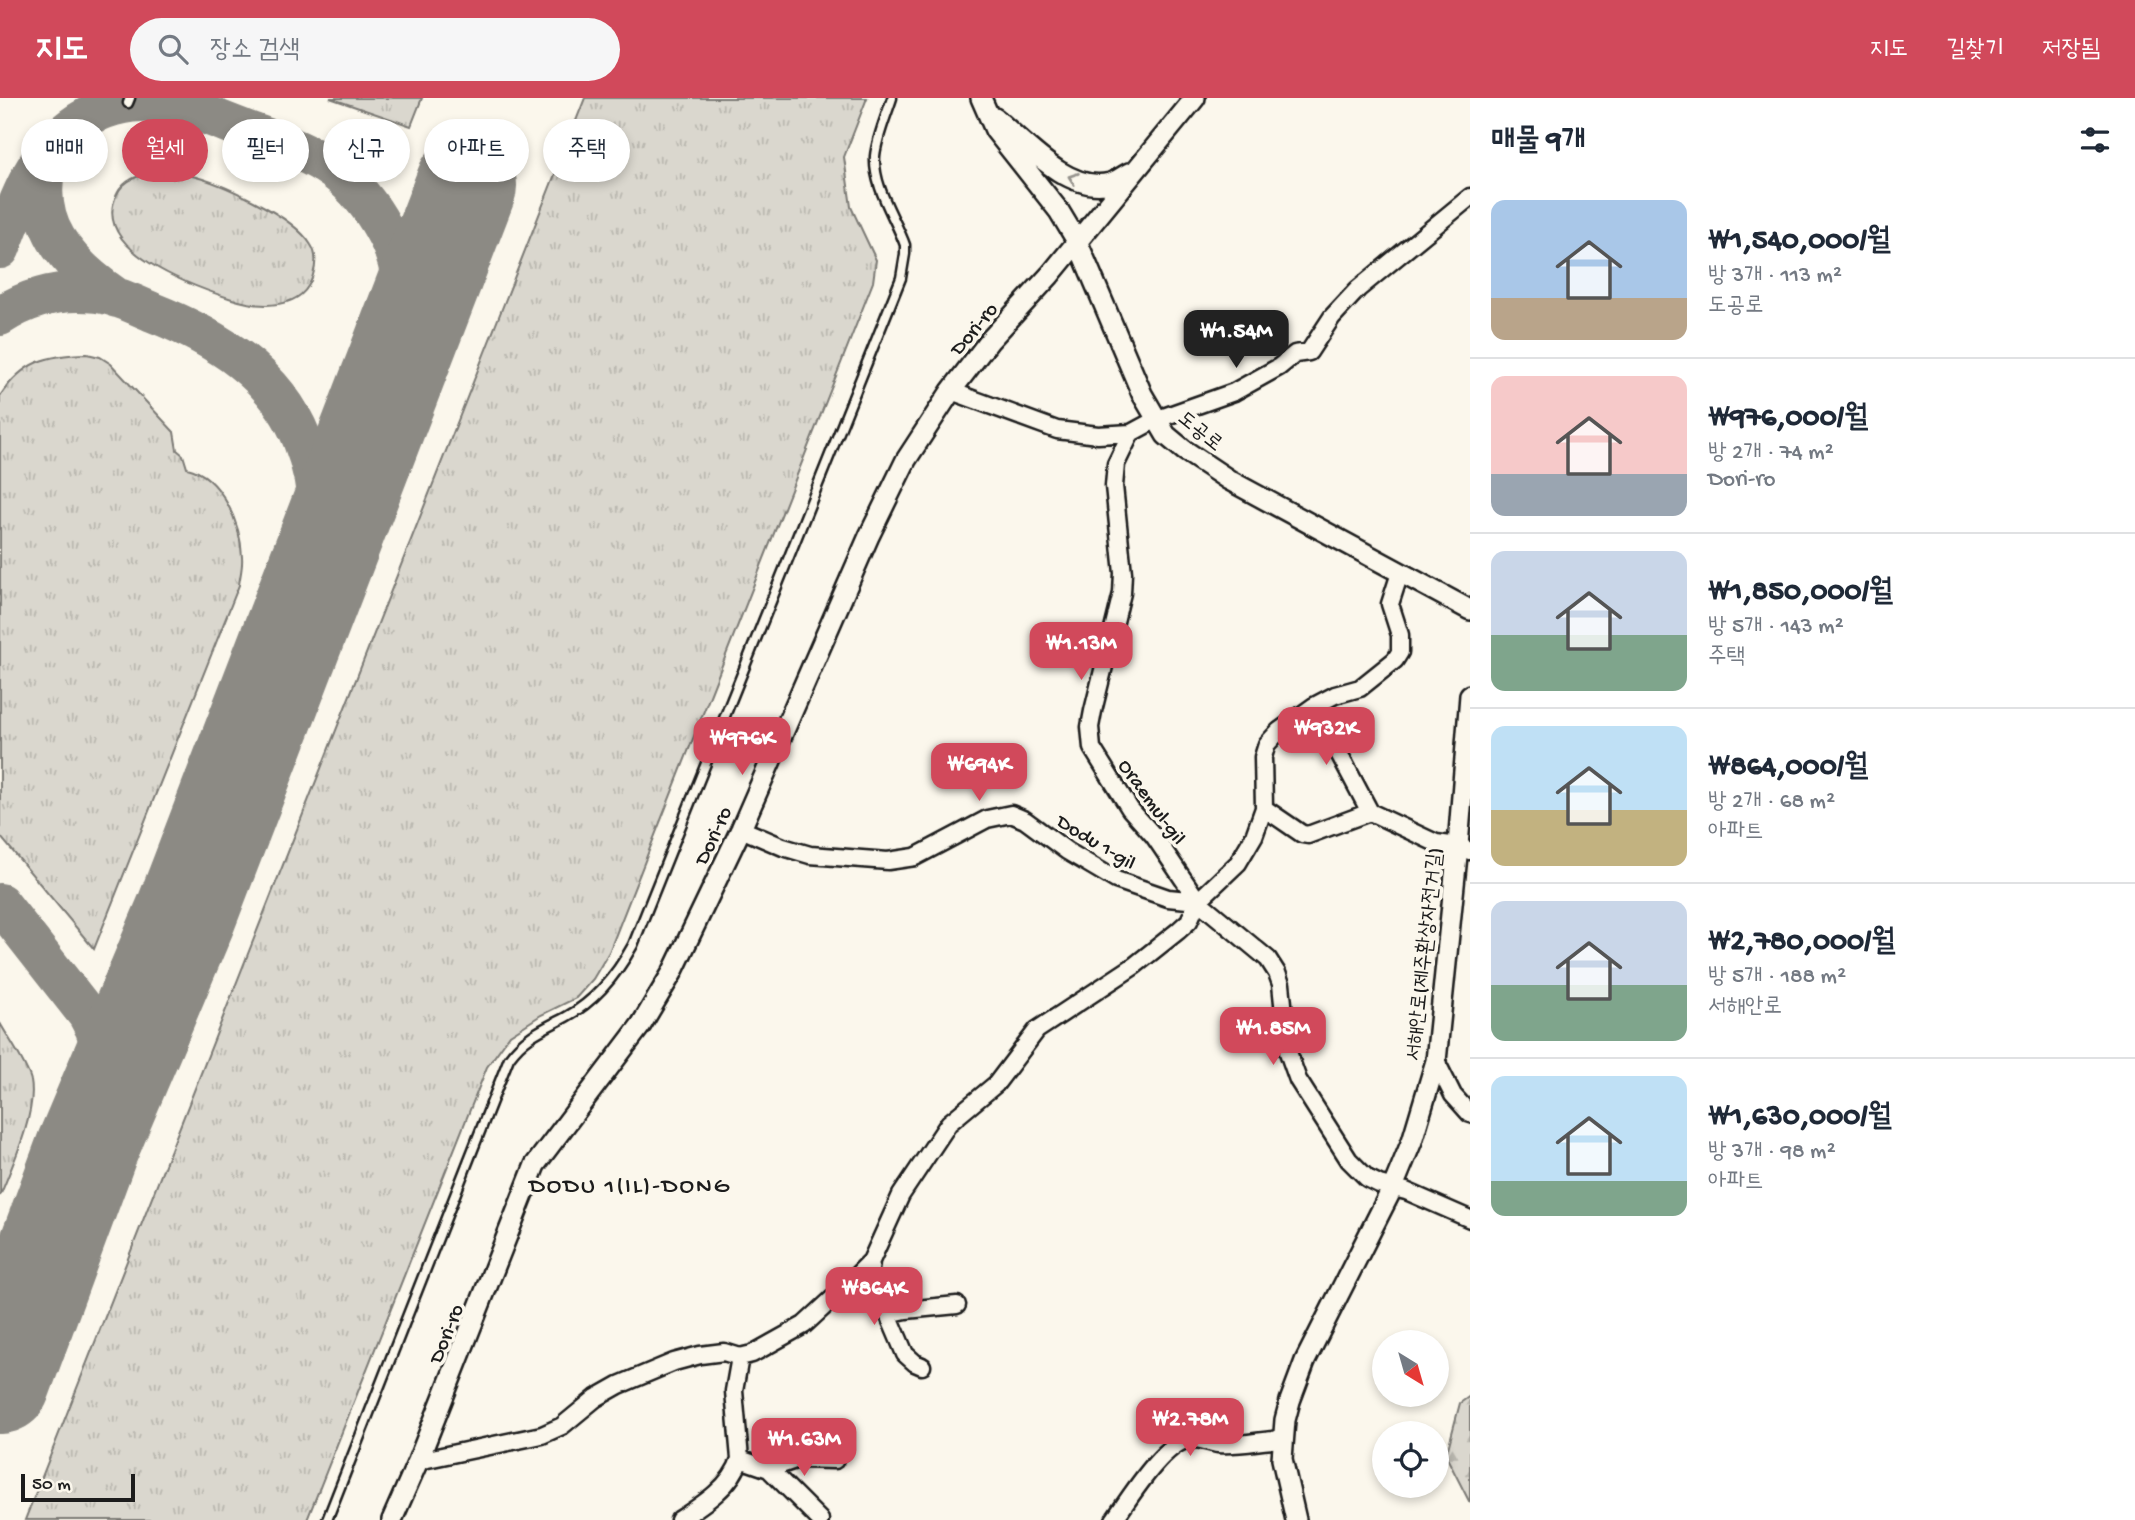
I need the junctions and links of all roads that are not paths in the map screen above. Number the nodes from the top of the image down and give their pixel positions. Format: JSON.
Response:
{"nodes":[{"id":1,"x":892,"y":98,"type":"edge"},
{"id":2,"x":1195,"y":98,"type":"edge"},
{"id":3,"x":982,"y":103,"type":"edge"},
{"id":4,"x":1136,"y":169,"type":"junction"},
{"id":5,"x":1470,"y":197,"type":"edge"},
{"id":6,"x":1076,"y":241,"type":"junction"},
{"id":7,"x":951,"y":391,"type":"junction"},
{"id":8,"x":1155,"y":420,"type":"junction"},
{"id":9,"x":1131,"y":433,"type":"junction"},
{"id":10,"x":1400,"y":573,"type":"junction"},
{"id":11,"x":1470,"y":610,"type":"edge"},
{"id":12,"x":1470,"y":695,"type":"edge"},
{"id":13,"x":1314,"y":706,"type":"junction"},
{"id":14,"x":1264,"y":808,"type":"junction"},
{"id":15,"x":1370,"y":811,"type":"junction"},
{"id":16,"x":741,"y":829,"type":"junction"},
{"id":17,"x":1464,"y":848,"type":"edge"},
{"id":18,"x":1198,"y":901,"type":"junction"},
{"id":19,"x":1436,"y":1060,"type":"junction"},
{"id":20,"x":1470,"y":1114,"type":"edge"},
{"id":21,"x":1393,"y":1187,"type":"junction"},
{"id":22,"x":1470,"y":1219,"type":"edge"},
{"id":23,"x":871,"y":1261,"type":"junction"},
{"id":24,"x":957,"y":1305,"type":"dead end"},
{"id":25,"x":888,"y":1314,"type":"junction"},
{"id":26,"x":740,"y":1357,"type":"junction"},
{"id":27,"x":922,"y":1366,"type":"dead end"},
{"id":28,"x":1283,"y":1438,"type":"junction"},
{"id":29,"x":740,"y":1459,"type":"junction"},
{"id":30,"x":835,"y":1460,"type":"dead end"},
{"id":31,"x":418,"y":1461,"type":"junction"},
{"id":32,"x":768,"y":1469,"type":"junction"},
{"id":33,"x":1295,"y":1516,"type":"edge"},
{"id":34,"x":327,"y":1520,"type":"edge"},
{"id":35,"x":392,"y":1520,"type":"edge"},
{"id":36,"x":679,"y":1520,"type":"edge"},
{"id":37,"x":820,"y":1520,"type":"edge"},
{"id":38,"x":1114,"y":1520,"type":"edge"}],
"edges":[{"from":1,"to":34,"type":"lane"},
{"from":2,"to":4,"type":"street","name":"Dori-ro"},
{"from":4,"to":3,"type":"street","one_way":true},
{"from":3,"to":6,"type":"street","name":"도공로"},
{"from":4,"to":6,"type":"street","name":"Dori-ro"},
{"from":5,"to":8,"type":"street"},
{"from":6,"to":7,"type":"street","name":"Dori-ro"},
{"from":6,"to":8,"type":"street","name":"도공로"},
{"from":7,"to":9,"type":"street"},
{"from":7,"to":16,"type":"street","name":"Dori-ro"},
{"from":8,"to":9,"type":"street"},
{"from":8,"to":10,"type":"street","name":"도공로"},
{"from":9,"to":18,"type":"street","name":"Oraemul-gil"},
{"from":10,"to":11,"type":"street","name":"도공로"},
{"from":10,"to":13,"type":"street"},
{"from":12,"to":17,"type":"street","name":"서해안로(제주환상자전거길)"},
{"from":13,"to":14,"type":"street"},
{"from":13,"to":15,"type":"street"},
{"from":14,"to":15,"type":"street"},
{"from":14,"to":18,"type":"street"},
{"from":15,"to":17,"type":"street"},
{"from":16,"to":18,"type":"street","name":"Dodu 1-gil"},
{"from":16,"to":31,"type":"street","name":"Dori-ro"},
{"from":17,"to":19,"type":"street","name":"서해안로(제주환상자전거길)"},
{"from":18,"to":21,"type":"street","name":"Oraemul-gil"},
{"from":18,"to":23,"type":"street"},
{"from":19,"to":20,"type":"street"},
{"from":19,"to":21,"type":"street","name":"서해안로(제주환상자전거길)"},
{"from":21,"to":22,"type":"street","name":"Oraemul-gil"},
{"from":21,"to":28,"type":"street","name":"서해안로(제주환상자전거길)"},
{"from":23,"to":25,"type":"street"},
{"from":23,"to":26,"type":"street"},
{"from":24,"to":25,"type":"street"},
{"from":25,"to":27,"type":"street"},
{"from":26,"to":29,"type":"street"},
{"from":26,"to":31,"type":"street"},
{"from":28,"to":33,"type":"street","name":"서해안로(제주환상자전거길)"},
{"from":28,"to":38,"type":"street"},
{"from":29,"to":32,"type":"street"},
{"from":29,"to":36,"type":"street"},
{"from":30,"to":32,"type":"street"},
{"from":31,"to":35,"type":"street","name":"Dori-ro"},
{"from":32,"to":37,"type":"street"}]}
